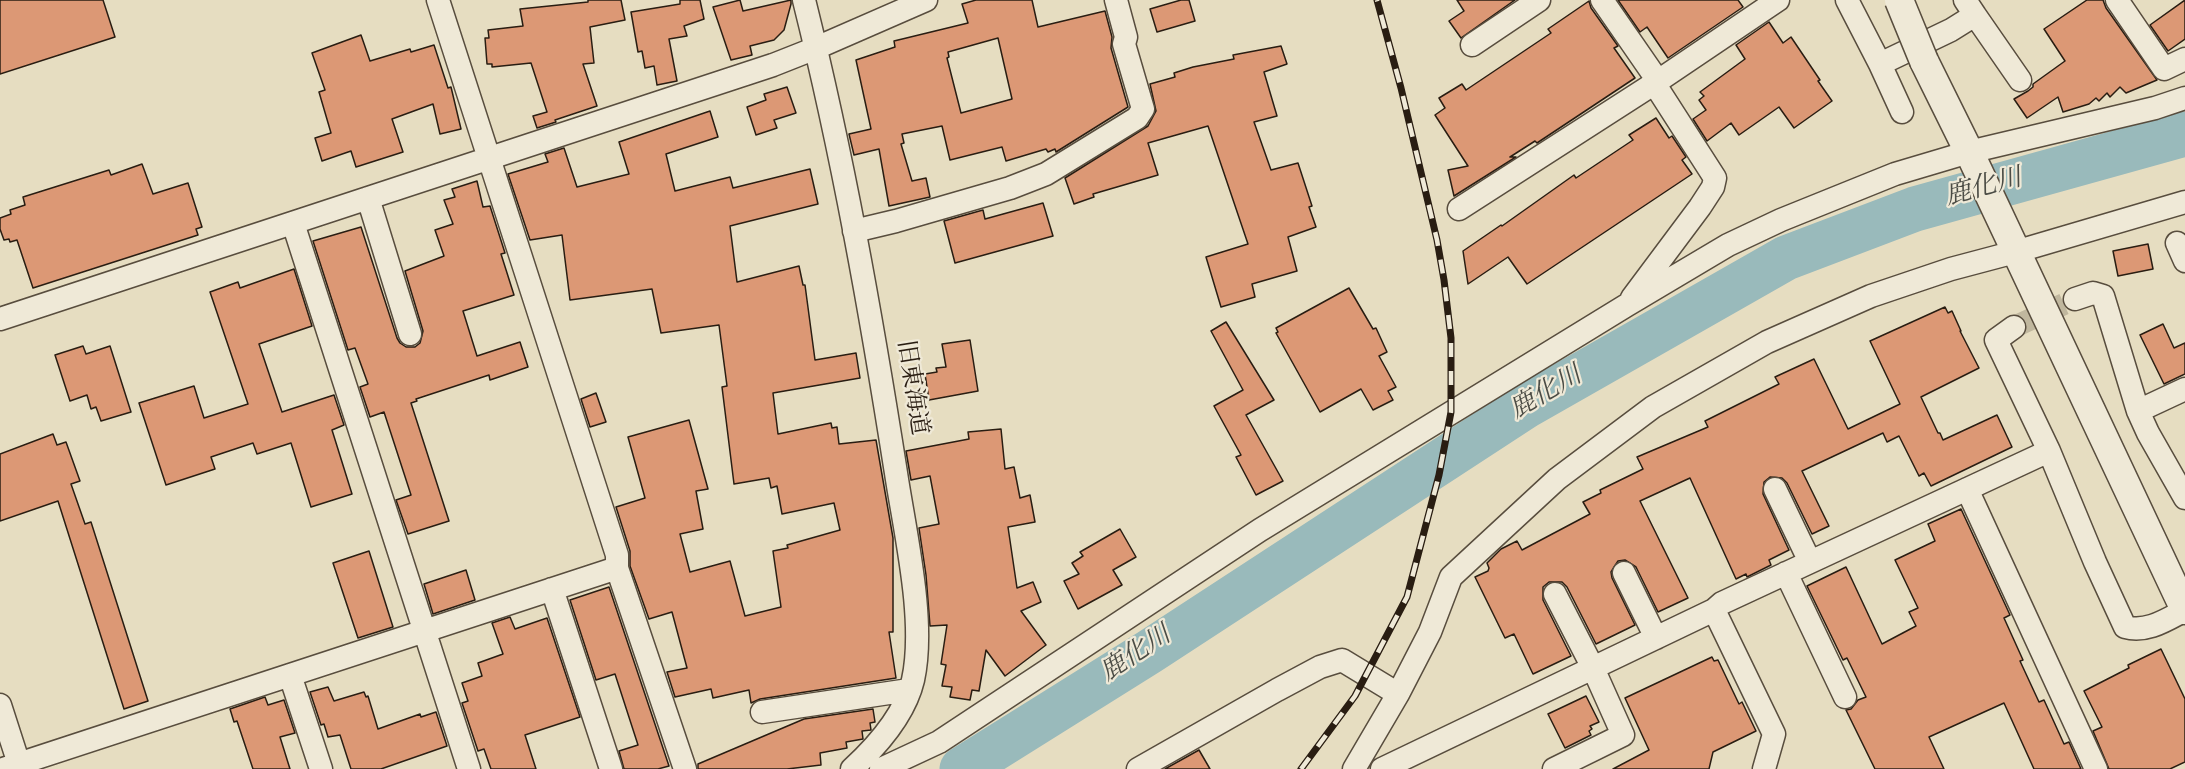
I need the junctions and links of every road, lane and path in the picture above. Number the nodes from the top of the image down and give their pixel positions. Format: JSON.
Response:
{"nodes":[{"id":1,"x":438,"y":0,"type":"edge"},
{"id":2,"x":804,"y":0,"type":"edge"},
{"id":3,"x":926,"y":0,"type":"edge"},
{"id":4,"x":1116,"y":0,"type":"edge"},
{"id":5,"x":1539,"y":0,"type":"edge"},
{"id":6,"x":1602,"y":0,"type":"edge"},
{"id":7,"x":1778,"y":0,"type":"edge"},
{"id":8,"x":1847,"y":0,"type":"edge"},
{"id":9,"x":1899,"y":0,"type":"edge"},
{"id":10,"x":2127,"y":4,"type":"edge"},
{"id":11,"x":1970,"y":8,"type":"edge"},
{"id":12,"x":1472,"y":45,"type":"dead end"},
{"id":13,"x":816,"y":48,"type":"junction"},
{"id":14,"x":2185,"y":59,"type":"edge"},
{"id":15,"x":1880,"y":64,"type":"junction"},
{"id":16,"x":2020,"y":80,"type":"dead end"},
{"id":17,"x":1656,"y":82,"type":"junction"},
{"id":18,"x":2185,"y":98,"type":"edge"},
{"id":19,"x":1902,"y":112,"type":"dead end"},
{"id":20,"x":1971,"y":156,"type":"junction"},
{"id":21,"x":489,"y":159,"type":"junction"},
{"id":22,"x":368,"y":198,"type":"junction"},
{"id":23,"x":2185,"y":202,"type":"edge"},
{"id":24,"x":1460,"y":209,"type":"dead end"},
{"id":25,"x":293,"y":223,"type":"junction"},
{"id":26,"x":854,"y":231,"type":"junction"},
{"id":27,"x":2013,"y":247,"type":"junction"},
{"id":28,"x":2075,"y":299,"type":"tunnel mouth"},
{"id":29,"x":1627,"y":305,"type":"junction"},
{"id":30,"x":0,"y":319,"type":"edge"},
{"id":31,"x":2014,"y":327,"type":"tunnel mouth"},
{"id":32,"x":410,"y":334,"type":"dead end"},
{"id":33,"x":2185,"y":389,"type":"edge"},
{"id":34,"x":2138,"y":411,"type":"junction"},
{"id":35,"x":2049,"y":451,"type":"junction"},
{"id":36,"x":1775,"y":489,"type":"dead end"},
{"id":37,"x":1967,"y":489,"type":"junction"},
{"id":38,"x":2185,"y":498,"type":"edge"},
{"id":39,"x":1810,"y":562,"type":"junction"},
{"id":40,"x":617,"y":568,"type":"junction"},
{"id":41,"x":1624,"y":573,"type":"dead end"},
{"id":42,"x":1786,"y":573,"type":"junction"},
{"id":43,"x":552,"y":589,"type":"junction"},
{"id":44,"x":1555,"y":594,"type":"dead end"},
{"id":45,"x":1714,"y":610,"type":"junction"},
{"id":46,"x":2185,"y":610,"type":"edge"},
{"id":47,"x":423,"y":632,"type":"junction"},
{"id":48,"x":1656,"y":638,"type":"junction"},
{"id":49,"x":1593,"y":668,"type":"junction"},
{"id":50,"x":290,"y":675,"type":"junction"},
{"id":51,"x":909,"y":690,"type":"junction"},
{"id":52,"x":1398,"y":694,"type":"junction"},
{"id":53,"x":1845,"y":697,"type":"dead end"},
{"id":54,"x":0,"y":705,"type":"edge"},
{"id":55,"x":762,"y":712,"type":"dead end"},
{"id":56,"x":11,"y":766,"type":"edge"},
{"id":57,"x":321,"y":769,"type":"edge"},
{"id":58,"x":469,"y":769,"type":"edge"},
{"id":59,"x":611,"y":769,"type":"edge"},
{"id":60,"x":685,"y":769,"type":"edge"},
{"id":61,"x":852,"y":769,"type":"edge"},
{"id":62,"x":881,"y":769,"type":"edge"},
{"id":63,"x":1138,"y":769,"type":"edge"},
{"id":64,"x":1354,"y":769,"type":"edge"},
{"id":65,"x":1382,"y":769,"type":"edge"},
{"id":66,"x":1554,"y":769,"type":"edge"},
{"id":67,"x":1764,"y":769,"type":"edge"},
{"id":68,"x":2096,"y":769,"type":"edge"}],
"edges":[{"from":1,"to":21,"type":"street"},
{"from":2,"to":13,"type":"street","name":"旧東海道"},
{"from":3,"to":13,"type":"street"},
{"from":4,"to":26,"type":"street"},
{"from":5,"to":12,"type":"street"},
{"from":6,"to":17,"type":"street"},
{"from":7,"to":17,"type":"street"},
{"from":8,"to":15,"type":"street"},
{"from":9,"to":20,"type":"street","bridge":true},
{"from":10,"to":14,"type":"street"},
{"from":11,"to":15,"type":"street"},
{"from":11,"to":16,"type":"street"},
{"from":13,"to":21,"type":"street"},
{"from":13,"to":26,"type":"street","name":"旧東海道"},
{"from":15,"to":19,"type":"street"},
{"from":17,"to":24,"type":"street"},
{"from":17,"to":29,"type":"street"},
{"from":18,"to":20,"type":"street"},
{"from":20,"to":27,"type":"street"},
{"from":20,"to":29,"type":"street"},
{"from":21,"to":22,"type":"street"},
{"from":21,"to":40,"type":"street"},
{"from":22,"to":25,"type":"street"},
{"from":22,"to":32,"type":"street"},
{"from":23,"to":27,"type":"street"},
{"from":25,"to":30,"type":"street"},
{"from":25,"to":47,"type":"street"},
{"from":26,"to":51,"type":"street","name":"旧東海道"},
{"from":27,"to":46,"type":"street"},
{"from":27,"to":52,"type":"street"},
{"from":28,"to":34,"type":"street"},
{"from":29,"to":62,"type":"street"},
{"from":31,"to":35,"type":"street"},
{"from":33,"to":34,"type":"street"},
{"from":34,"to":38,"type":"street"},
{"from":35,"to":37,"type":"street"},
{"from":35,"to":46,"type":"street"},
{"from":36,"to":39,"type":"street"},
{"from":37,"to":39,"type":"street"},
{"from":37,"to":68,"type":"street"},
{"from":39,"to":42,"type":"street"},
{"from":40,"to":43,"type":"street"},
{"from":40,"to":60,"type":"street"},
{"from":41,"to":48,"type":"street"},
{"from":42,"to":45,"type":"street"},
{"from":42,"to":53,"type":"street"},
{"from":43,"to":47,"type":"street"},
{"from":43,"to":59,"type":"street"},
{"from":44,"to":49,"type":"street"},
{"from":45,"to":48,"type":"street"},
{"from":45,"to":67,"type":"street"},
{"from":47,"to":50,"type":"street"},
{"from":47,"to":58,"type":"street"},
{"from":48,"to":49,"type":"street"},
{"from":49,"to":65,"type":"street"},
{"from":49,"to":66,"type":"street"},
{"from":50,"to":56,"type":"street"},
{"from":50,"to":57,"type":"street"},
{"from":51,"to":55,"type":"street"},
{"from":51,"to":61,"type":"street","name":"旧東海道"},
{"from":52,"to":63,"type":"street"},
{"from":52,"to":64,"type":"street"},
{"from":54,"to":56,"type":"street"}]}
